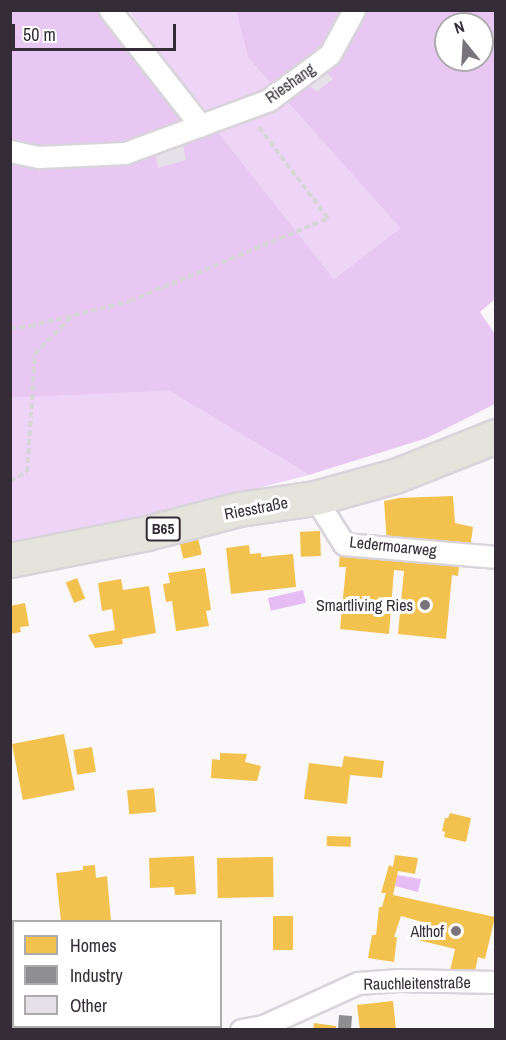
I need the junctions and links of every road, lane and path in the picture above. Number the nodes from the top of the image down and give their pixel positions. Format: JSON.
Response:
{"nodes":[{"id":1,"x":110,"y":10,"type":"edge"},
{"id":2,"x":354,"y":10,"type":"edge"},
{"id":3,"x":245,"y":109,"type":"junction"},
{"id":4,"x":201,"y":126,"type":"junction"},
{"id":5,"x":10,"y":151,"type":"edge"},
{"id":6,"x":74,"y":315,"type":"junction"},
{"id":7,"x":10,"y":328,"type":"edge"},
{"id":8,"x":495,"y":436,"type":"edge"},
{"id":9,"x":10,"y":481,"type":"edge"},
{"id":10,"x":315,"y":498,"type":"junction"},
{"id":11,"x":495,"y":557,"type":"edge"},
{"id":12,"x":10,"y":560,"type":"edge"},
{"id":13,"x":495,"y":982,"type":"edge"},
{"id":14,"x":107,"y":1028,"type":"edge"},
{"id":15,"x":127,"y":1029,"type":"edge"},
{"id":16,"x":241,"y":1029,"type":"edge"}],
"edges":[{"from":1,"to":4,"type":"street"},
{"from":2,"to":3,"type":"street","name":"Rieshang"},
{"from":3,"to":4,"type":"street","name":"Rieshang"},
{"from":3,"to":6,"type":"path"},
{"from":4,"to":5,"type":"street","name":"Rieshang"},
{"from":6,"to":7,"type":"path"},
{"from":6,"to":9,"type":"path"},
{"from":8,"to":10,"type":"main road","name":"Riesstraße","number":"B65"},
{"from":10,"to":11,"type":"street","name":"Ledermoarweg"},
{"from":10,"to":12,"type":"main road","name":"Riesstraße","number":"B65"},
{"from":13,"to":16,"type":"street","name":"Rauchleitenstraße"},
{"from":14,"to":15,"type":"street"}]}
